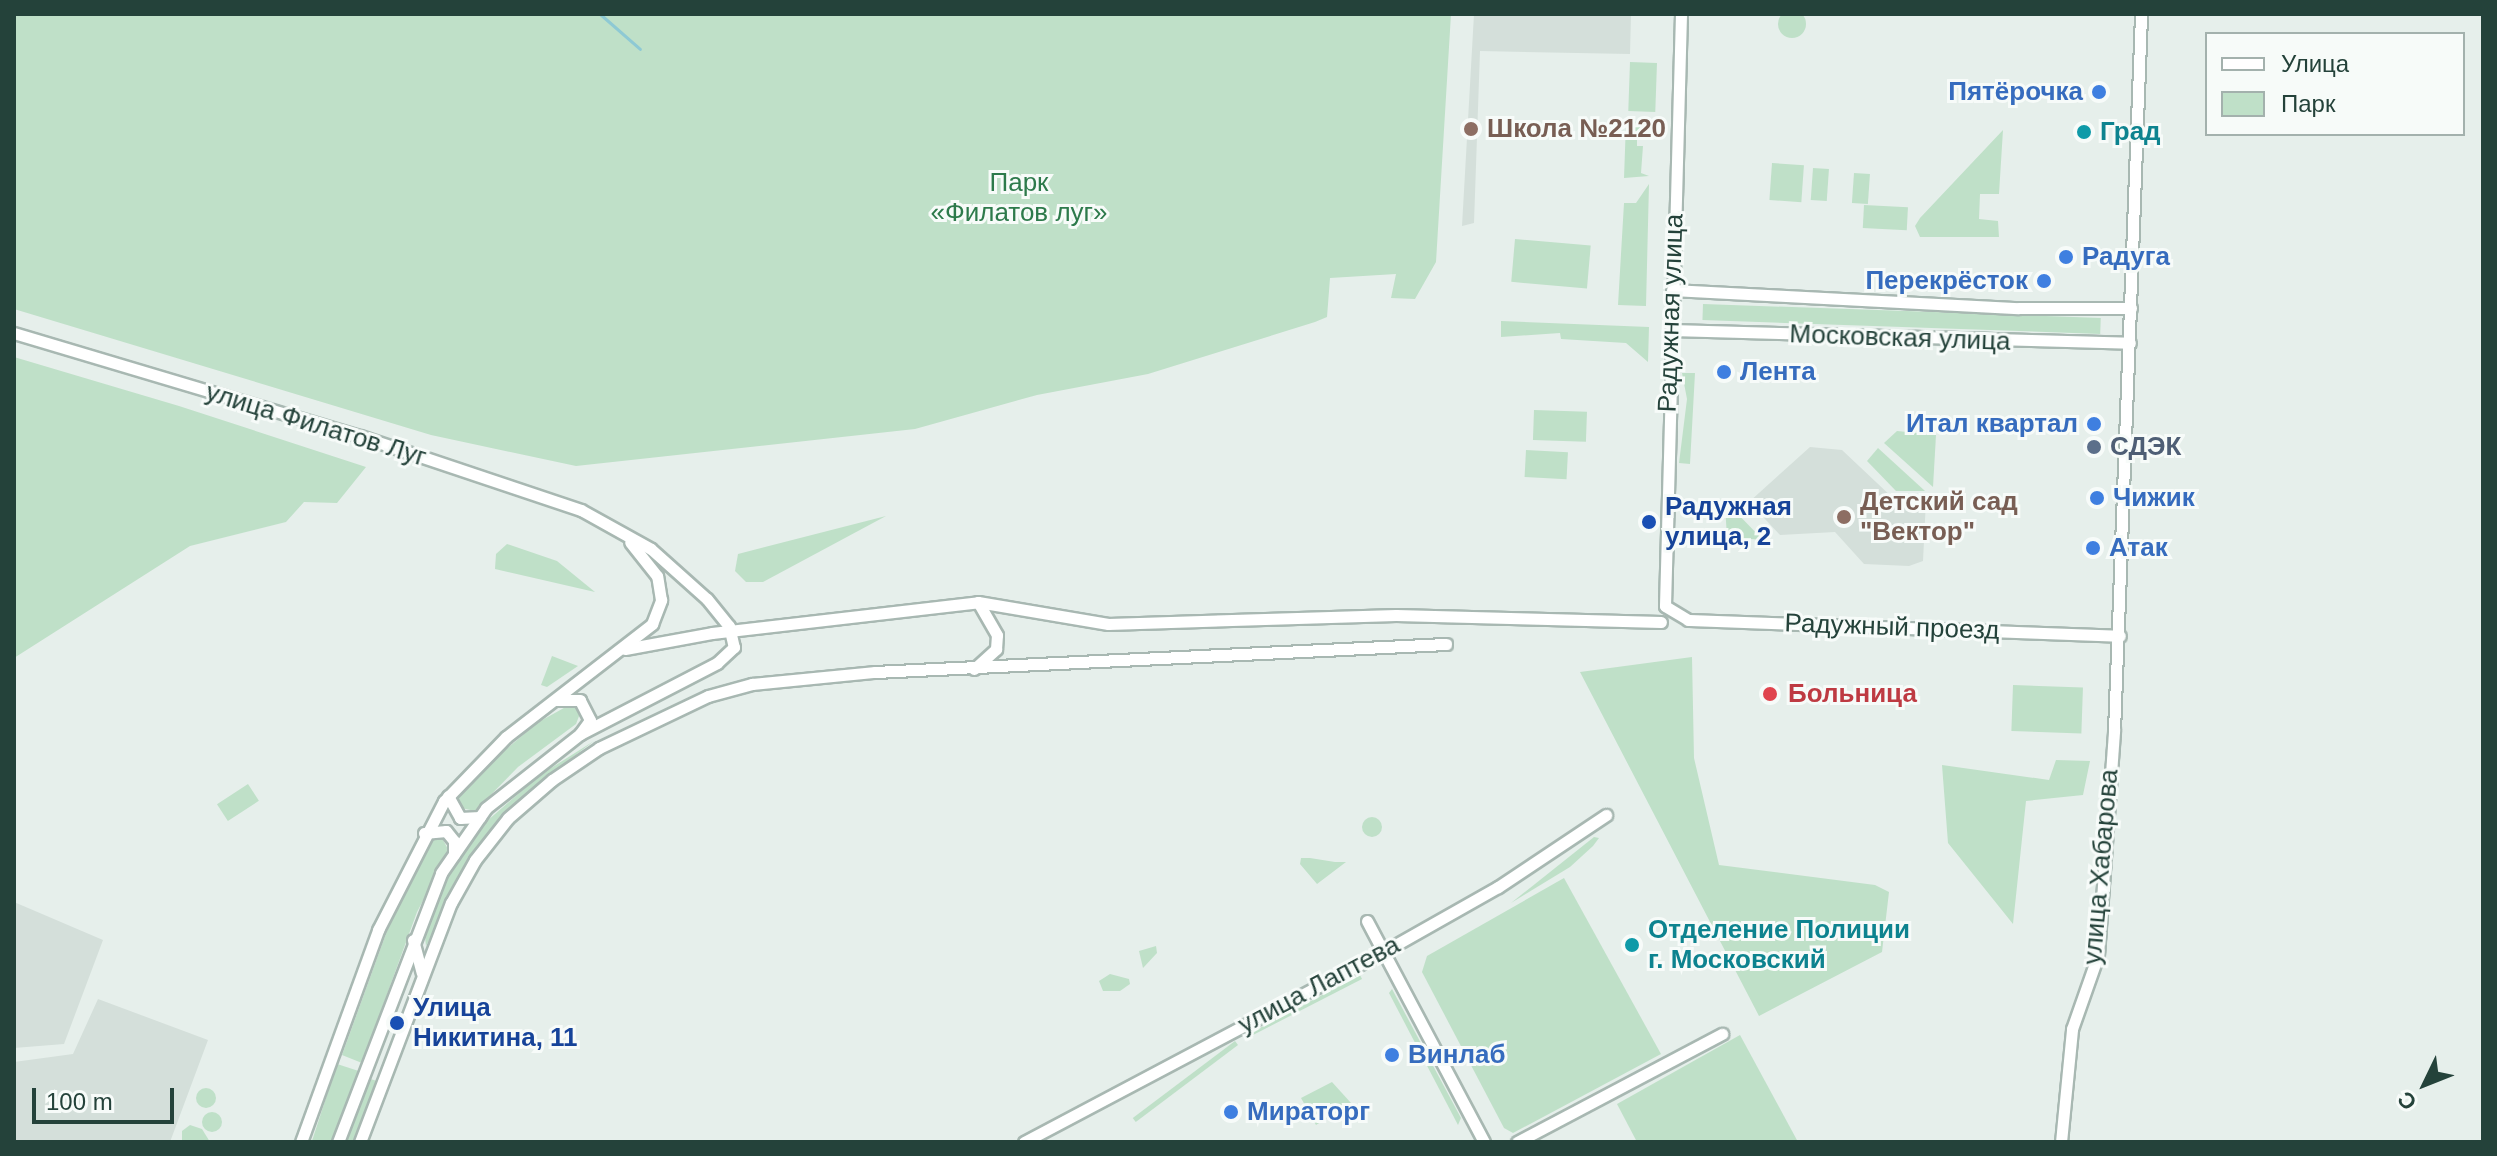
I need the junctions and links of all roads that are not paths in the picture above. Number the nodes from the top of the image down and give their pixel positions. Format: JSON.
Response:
{"nodes":[{"id":1,"x":1681,"y":14,"type":"edge"},
{"id":2,"x":2141,"y":14,"type":"edge"},
{"id":3,"x":1672,"y":290,"type":"junction"},
{"id":4,"x":2131,"y":308,"type":"junction"},
{"id":5,"x":1671,"y":330,"type":"junction"},
{"id":6,"x":14,"y":333,"type":"edge"},
{"id":7,"x":2130,"y":343,"type":"junction"},
{"id":8,"x":615,"y":527,"type":"junction"},
{"id":9,"x":978,"y":602,"type":"junction"},
{"id":10,"x":1668,"y":610,"type":"joint"},
{"id":11,"x":1661,"y":622,"type":"dead end"},
{"id":12,"x":2120,"y":636,"type":"junction"},
{"id":13,"x":1446,"y":644,"type":"dead end"},
{"id":14,"x":625,"y":649,"type":"junction"},
{"id":15,"x":972,"y":670,"type":"junction"},
{"id":16,"x":556,"y":700,"type":"junction"},
{"id":17,"x":580,"y":734,"type":"junction"},
{"id":18,"x":448,"y":796,"type":"junction"},
{"id":19,"x":1606,"y":815,"type":"dead end"},
{"id":20,"x":480,"y":817,"type":"junction"},
{"id":21,"x":424,"y":833,"type":"junction"},
{"id":22,"x":454,"y":855,"type":"junction"},
{"id":23,"x":1367,"y":921,"type":"dead end"},
{"id":24,"x":413,"y":940,"type":"junction"},
{"id":25,"x":1383,"y":952,"type":"junction"},
{"id":26,"x":420,"y":986,"type":"junction"},
{"id":27,"x":1722,"y":1034,"type":"dead end"},
{"id":28,"x":301,"y":1142,"type":"edge"},
{"id":29,"x":338,"y":1142,"type":"edge"},
{"id":30,"x":360,"y":1142,"type":"edge"},
{"id":31,"x":1024,"y":1142,"type":"edge"},
{"id":32,"x":1484,"y":1142,"type":"edge"},
{"id":33,"x":1517,"y":1142,"type":"edge"},
{"id":34,"x":2061,"y":1142,"type":"edge"}],
"edges":[{"from":1,"to":3,"type":"street","name":"Радужная улица"},
{"from":2,"to":4,"type":"street","name":"улица Хабарова"},
{"from":3,"to":4,"type":"street","name":"Московская улица"},
{"from":3,"to":5,"type":"street","name":"Радужная улица"},
{"from":4,"to":7,"type":"street","name":"улица Хабарова"},
{"from":5,"to":7,"type":"street","name":"Московская улица"},
{"from":5,"to":10,"type":"street","name":"Радужная улица"},
{"from":6,"to":8,"type":"street","name":"улица Филатов Луг"},
{"from":7,"to":12,"type":"street","name":"улица Хабарова"},
{"from":8,"to":14,"type":"street","name":"улица Филатов Луг"},
{"from":8,"to":17,"type":"street","name":"улица Филатов Луг"},
{"from":9,"to":11,"type":"street"},
{"from":9,"to":14,"type":"street"},
{"from":9,"to":15,"type":"street"},
{"from":10,"to":12,"type":"street","name":"Радужный проезд"},
{"from":12,"to":34,"type":"street","name":"улица Хабарова"},
{"from":13,"to":15,"type":"street"},
{"from":14,"to":16,"type":"street","name":"улица Филатов Луг"},
{"from":15,"to":26,"type":"street"},
{"from":16,"to":17,"type":"street"},
{"from":16,"to":18,"type":"street","name":"улица Филатов Луг"},
{"from":17,"to":20,"type":"street"},
{"from":18,"to":20,"type":"street"},
{"from":18,"to":21,"type":"street","name":"улица Филатов Луг"},
{"from":19,"to":25,"type":"street","name":"улица Лаптева"},
{"from":20,"to":22,"type":"street"},
{"from":21,"to":22,"type":"street"},
{"from":21,"to":28,"type":"street","name":"улица Филатов Луг"},
{"from":22,"to":24,"type":"street"},
{"from":23,"to":25,"type":"street"},
{"from":24,"to":26,"type":"street"},
{"from":24,"to":29,"type":"street"},
{"from":25,"to":31,"type":"street","name":"улица Лаптева"},
{"from":25,"to":32,"type":"street"},
{"from":26,"to":30,"type":"street"},
{"from":27,"to":33,"type":"street"}]}
